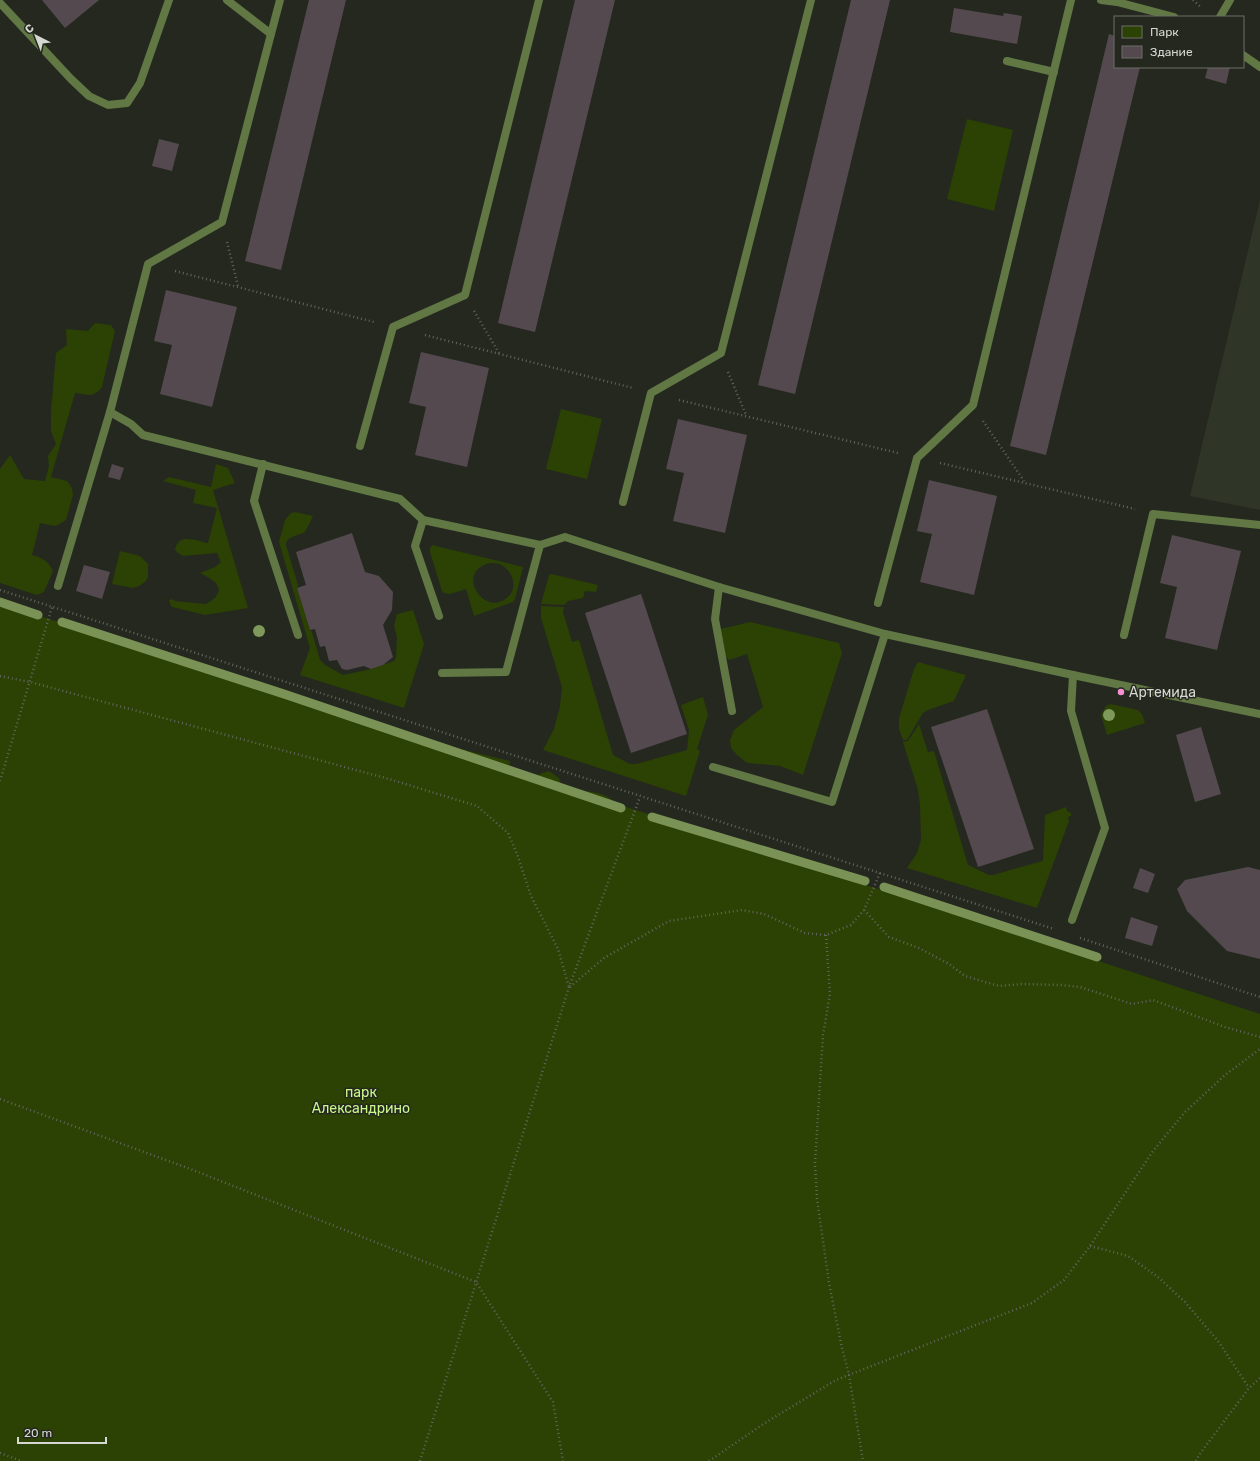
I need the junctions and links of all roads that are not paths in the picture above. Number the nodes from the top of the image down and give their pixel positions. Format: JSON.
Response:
{"nodes":[{"id":1,"x":169,"y":0,"type":"edge"},
{"id":2,"x":227,"y":0,"type":"edge"},
{"id":3,"x":280,"y":0,"type":"edge"},
{"id":4,"x":539,"y":0,"type":"edge"},
{"id":5,"x":811,"y":0,"type":"edge"},
{"id":6,"x":1071,"y":0,"type":"edge"},
{"id":7,"x":1101,"y":0,"type":"edge"},
{"id":8,"x":1230,"y":0,"type":"edge"},
{"id":9,"x":0,"y":3,"type":"edge"},
{"id":10,"x":1170,"y":16,"type":"edge"},
{"id":11,"x":1221,"y":16,"type":"edge"},
{"id":12,"x":271,"y":34,"type":"junction"},
{"id":13,"x":1244,"y":56,"type":"edge"},
{"id":14,"x":1007,"y":61,"type":"dead end"},
{"id":15,"x":1260,"y":67,"type":"edge"},
{"id":16,"x":1054,"y":72,"type":"junction"},
{"id":17,"x":110,"y":412,"type":"junction"},
{"id":18,"x":360,"y":446,"type":"dead end"},
{"id":19,"x":263,"y":464,"type":"junction"},
{"id":20,"x":623,"y":502,"type":"dead end"},
{"id":21,"x":423,"y":520,"type":"junction"},
{"id":22,"x":1260,"y":525,"type":"edge"},
{"id":23,"x":540,"y":545,"type":"junction"},
{"id":24,"x":58,"y":586,"type":"dead end"},
{"id":25,"x":719,"y":586,"type":"junction"},
{"id":26,"x":878,"y":603,"type":"dead end"},
{"id":27,"x":439,"y":616,"type":"dead end"},
{"id":28,"x":885,"y":634,"type":"junction"},
{"id":29,"x":1124,"y":634,"type":"dead end"},
{"id":30,"x":298,"y":636,"type":"dead end"},
{"id":31,"x":442,"y":673,"type":"dead end"},
{"id":32,"x":1073,"y":676,"type":"junction"},
{"id":33,"x":732,"y":711,"type":"dead end"},
{"id":34,"x":1260,"y":714,"type":"edge"},
{"id":35,"x":713,"y":767,"type":"dead end"},
{"id":36,"x":1072,"y":920,"type":"dead end"}],
"edges":[{"from":1,"to":9,"type":"lane"},
{"from":2,"to":12,"type":"lane"},
{"from":3,"to":12,"type":"lane"},
{"from":4,"to":18,"type":"lane"},
{"from":5,"to":20,"type":"lane"},
{"from":6,"to":16,"type":"lane"},
{"from":7,"to":10,"type":"lane"},
{"from":8,"to":11,"type":"lane"},
{"from":12,"to":17,"type":"lane"},
{"from":13,"to":15,"type":"lane"},
{"from":14,"to":16,"type":"lane"},
{"from":16,"to":26,"type":"lane"},
{"from":17,"to":19,"type":"lane"},
{"from":17,"to":24,"type":"lane"},
{"from":19,"to":21,"type":"lane"},
{"from":19,"to":30,"type":"lane"},
{"from":21,"to":23,"type":"lane"},
{"from":21,"to":27,"type":"lane"},
{"from":22,"to":29,"type":"lane"},
{"from":23,"to":25,"type":"lane"},
{"from":23,"to":31,"type":"lane"},
{"from":25,"to":28,"type":"lane"},
{"from":25,"to":33,"type":"lane"},
{"from":28,"to":32,"type":"lane"},
{"from":28,"to":35,"type":"lane"},
{"from":32,"to":34,"type":"lane"},
{"from":32,"to":36,"type":"lane"}]}
